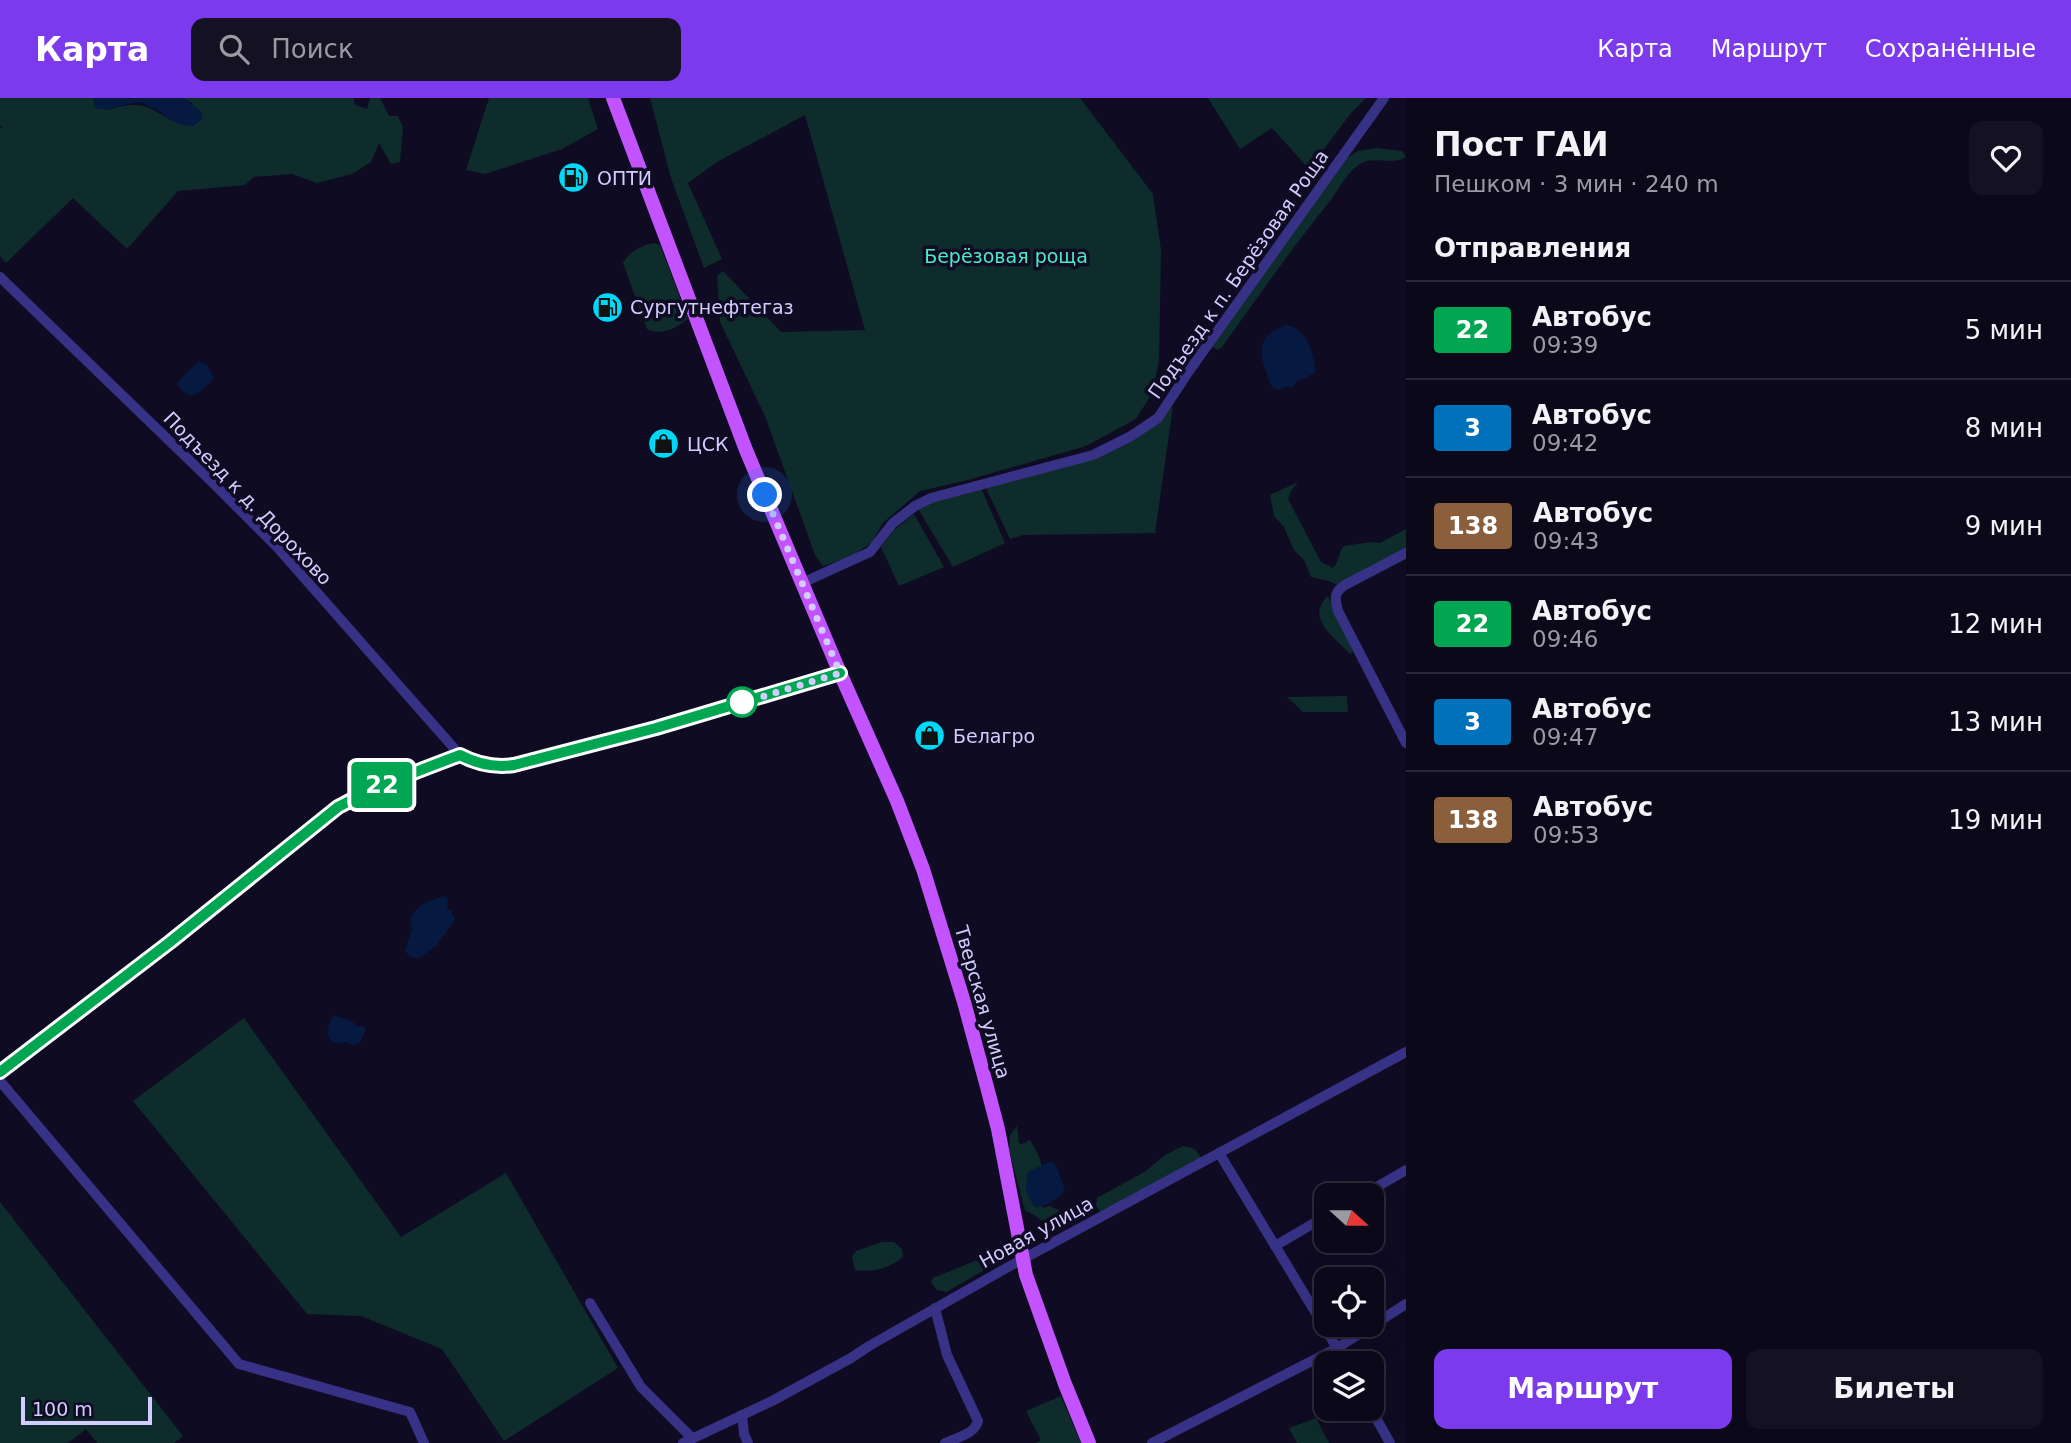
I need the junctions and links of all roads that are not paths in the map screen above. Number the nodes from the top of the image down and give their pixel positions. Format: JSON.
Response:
{"nodes":[{"id":1,"x":613,"y":98,"type":"edge"},
{"id":2,"x":1384,"y":98,"type":"edge"},
{"id":3,"x":0,"y":277,"type":"edge"},
{"id":4,"x":1406,"y":553,"type":"edge"},
{"id":5,"x":802,"y":583,"type":"junction"},
{"id":6,"x":840,"y":673,"type":"junction"},
{"id":7,"x":1406,"y":743,"type":"edge"},
{"id":8,"x":460,"y":755,"type":"junction"},
{"id":9,"x":1406,"y":1052,"type":"edge"},
{"id":10,"x":0,"y":1072,"type":"edge"},
{"id":11,"x":0,"y":1081,"type":"edge"},
{"id":12,"x":1219,"y":1153,"type":"junction"},
{"id":13,"x":1406,"y":1170,"type":"edge"},
{"id":14,"x":1384,"y":1183,"type":"edge"},
{"id":15,"x":1314,"y":1223,"type":"edge"},
{"id":16,"x":1275,"y":1246,"type":"junction"},
{"id":17,"x":1022,"y":1259,"type":"junction"},
{"id":18,"x":590,"y":1303,"type":"dead end"},
{"id":19,"x":1406,"y":1304,"type":"edge"},
{"id":20,"x":935,"y":1308,"type":"junction"},
{"id":21,"x":1337,"y":1348,"type":"junction"},
{"id":22,"x":1339,"y":1351,"type":"edge"},
{"id":23,"x":742,"y":1415,"type":"junction"},
{"id":24,"x":1378,"y":1421,"type":"edge"},
{"id":25,"x":687,"y":1440,"type":"edge"},
{"id":26,"x":424,"y":1443,"type":"edge"},
{"id":27,"x":748,"y":1443,"type":"edge"},
{"id":28,"x":945,"y":1443,"type":"edge"},
{"id":29,"x":1089,"y":1443,"type":"edge"},
{"id":30,"x":1152,"y":1443,"type":"edge"},
{"id":31,"x":1390,"y":1443,"type":"edge"}],
"edges":[{"from":1,"to":5,"type":"main road","name":"Тверская улица"},
{"from":2,"to":5,"type":"street","name":"Подъезд к п. Берёзовая Роща"},
{"from":3,"to":8,"type":"street","name":"Подъезд к д. Дорохово"},
{"from":4,"to":7,"type":"street"},
{"from":5,"to":6,"type":"main road","name":"Тверская улица"},
{"from":6,"to":8,"type":"street"},
{"from":6,"to":17,"type":"main road","name":"Тверская улица"},
{"from":8,"to":10,"type":"street"},
{"from":9,"to":12,"type":"street","name":"Новая улица"},
{"from":11,"to":26,"type":"street"},
{"from":12,"to":16,"type":"street"},
{"from":12,"to":17,"type":"street","name":"Новая улица"},
{"from":13,"to":14,"type":"street"},
{"from":15,"to":16,"type":"street"},
{"from":16,"to":21,"type":"street"},
{"from":17,"to":20,"type":"street","name":"Новая улица"},
{"from":17,"to":29,"type":"main road","name":"Тверская улица"},
{"from":18,"to":25,"type":"street"},
{"from":19,"to":21,"type":"street"},
{"from":20,"to":23,"type":"street","name":"Новая улица"},
{"from":20,"to":28,"type":"street"},
{"from":21,"to":22,"type":"street"},
{"from":21,"to":30,"type":"street"},
{"from":23,"to":25,"type":"street","name":"Новая улица"},
{"from":23,"to":27,"type":"street"},
{"from":24,"to":31,"type":"street"}]}
